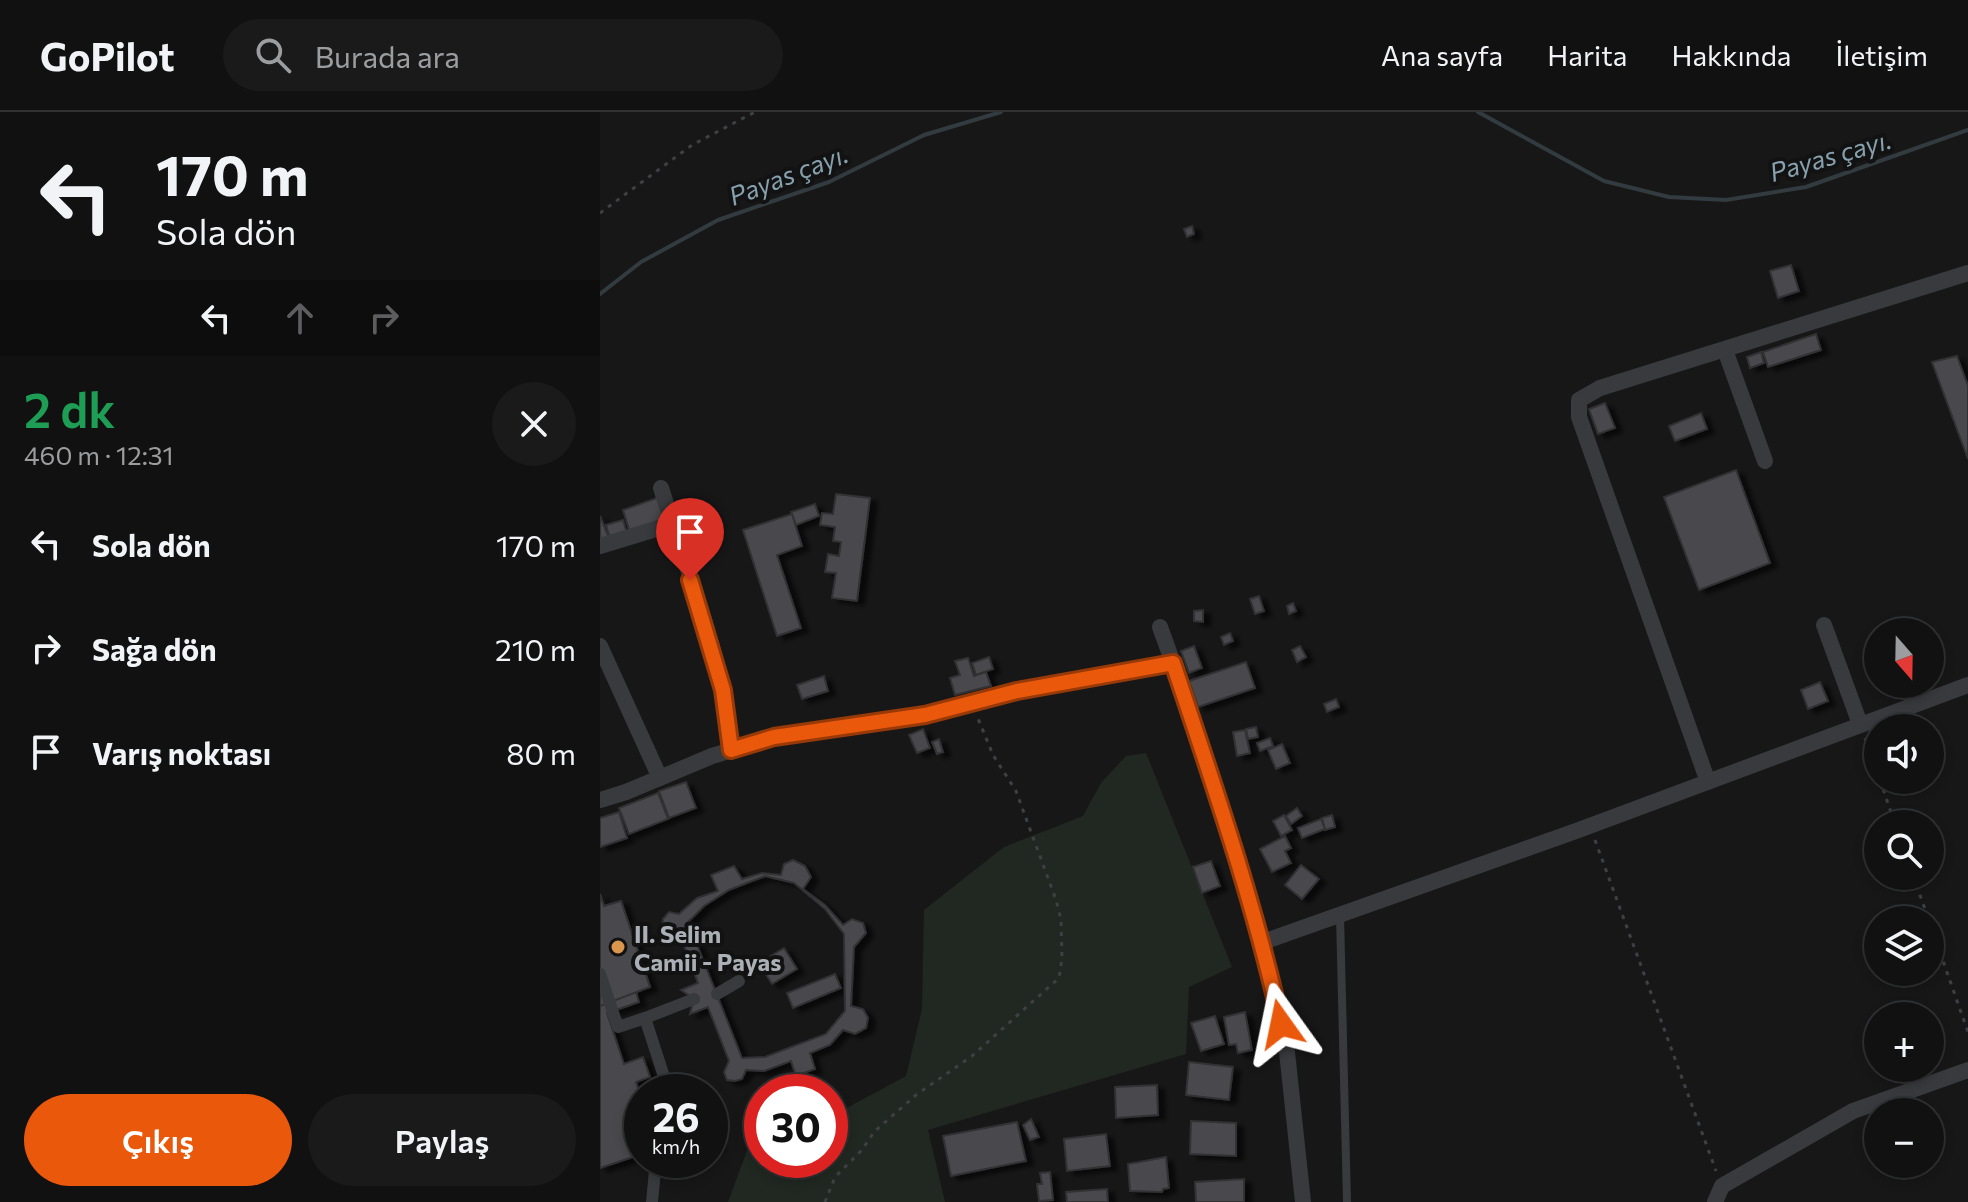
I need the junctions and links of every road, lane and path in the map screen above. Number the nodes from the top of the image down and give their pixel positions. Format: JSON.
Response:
{"nodes":[{"id":1,"x":755,"y":112,"type":"edge"},
{"id":2,"x":600,"y":213,"type":"edge"},
{"id":3,"x":1968,"y":273,"type":"edge"},
{"id":4,"x":1725,"y":350,"type":"junction"},
{"id":5,"x":1765,"y":461,"type":"dead end"},
{"id":6,"x":661,"y":488,"type":"dead end"},
{"id":7,"x":672,"y":524,"type":"junction"},
{"id":8,"x":600,"y":546,"type":"edge"},
{"id":9,"x":1824,"y":625,"type":"dead end"},
{"id":10,"x":1160,"y":627,"type":"dead end"},
{"id":11,"x":600,"y":646,"type":"edge"},
{"id":12,"x":1173,"y":663,"type":"junction"},
{"id":13,"x":1968,"y":685,"type":"edge"},
{"id":14,"x":971,"y":703,"type":"junction"},
{"id":15,"x":1860,"y":724,"type":"junction"},
{"id":16,"x":1864,"y":735,"type":"edge"},
{"id":17,"x":731,"y":750,"type":"junction"},
{"id":18,"x":660,"y":778,"type":"junction"},
{"id":19,"x":1708,"y":782,"type":"junction"},
{"id":20,"x":600,"y":800,"type":"edge"},
{"id":21,"x":1589,"y":826,"type":"junction"},
{"id":22,"x":1340,"y":915,"type":"junction"},
{"id":23,"x":1263,"y":942,"type":"junction"},
{"id":24,"x":1944,"y":964,"type":"edge"},
{"id":25,"x":600,"y":974,"type":"edge"},
{"id":26,"x":739,"y":981,"type":"dead end"},
{"id":27,"x":717,"y":994,"type":"dead end"},
{"id":28,"x":694,"y":999,"type":"dead end"},
{"id":29,"x":645,"y":1018,"type":"junction"},
{"id":30,"x":1968,"y":1032,"type":"edge"},
{"id":31,"x":1968,"y":1070,"type":"edge"},
{"id":32,"x":663,"y":1074,"type":"edge"},
{"id":33,"x":654,"y":1178,"type":"edge"},
{"id":34,"x":1722,"y":1186,"type":"junction"},
{"id":35,"x":652,"y":1202,"type":"edge"},
{"id":36,"x":825,"y":1202,"type":"edge"},
{"id":37,"x":1303,"y":1202,"type":"edge"},
{"id":38,"x":1347,"y":1202,"type":"edge"},
{"id":39,"x":1715,"y":1202,"type":"edge"}],
"edges":[{"from":1,"to":2,"type":"path"},
{"from":3,"to":4,"type":"street"},
{"from":4,"to":5,"type":"street"},
{"from":4,"to":19,"type":"street"},
{"from":6,"to":7,"type":"street"},
{"from":7,"to":8,"type":"street"},
{"from":7,"to":17,"type":"street"},
{"from":9,"to":15,"type":"street"},
{"from":10,"to":12,"type":"street"},
{"from":11,"to":18,"type":"street"},
{"from":12,"to":14,"type":"street"},
{"from":12,"to":23,"type":"street"},
{"from":13,"to":15,"type":"street"},
{"from":14,"to":17,"type":"street"},
{"from":14,"to":36,"type":"path"},
{"from":15,"to":16,"type":"path"},
{"from":15,"to":19,"type":"street"},
{"from":17,"to":18,"type":"street"},
{"from":18,"to":20,"type":"street"},
{"from":19,"to":21,"type":"street"},
{"from":21,"to":22,"type":"street"},
{"from":21,"to":34,"type":"path"},
{"from":22,"to":23,"type":"street"},
{"from":22,"to":38,"type":"lane"},
{"from":23,"to":37,"type":"street"},
{"from":24,"to":30,"type":"path"},
{"from":25,"to":29,"type":"street"},
{"from":26,"to":27,"type":"street"},
{"from":28,"to":29,"type":"street"},
{"from":29,"to":32,"type":"street"},
{"from":31,"to":34,"type":"street"},
{"from":33,"to":35,"type":"street"},
{"from":34,"to":39,"type":"street"}]}
